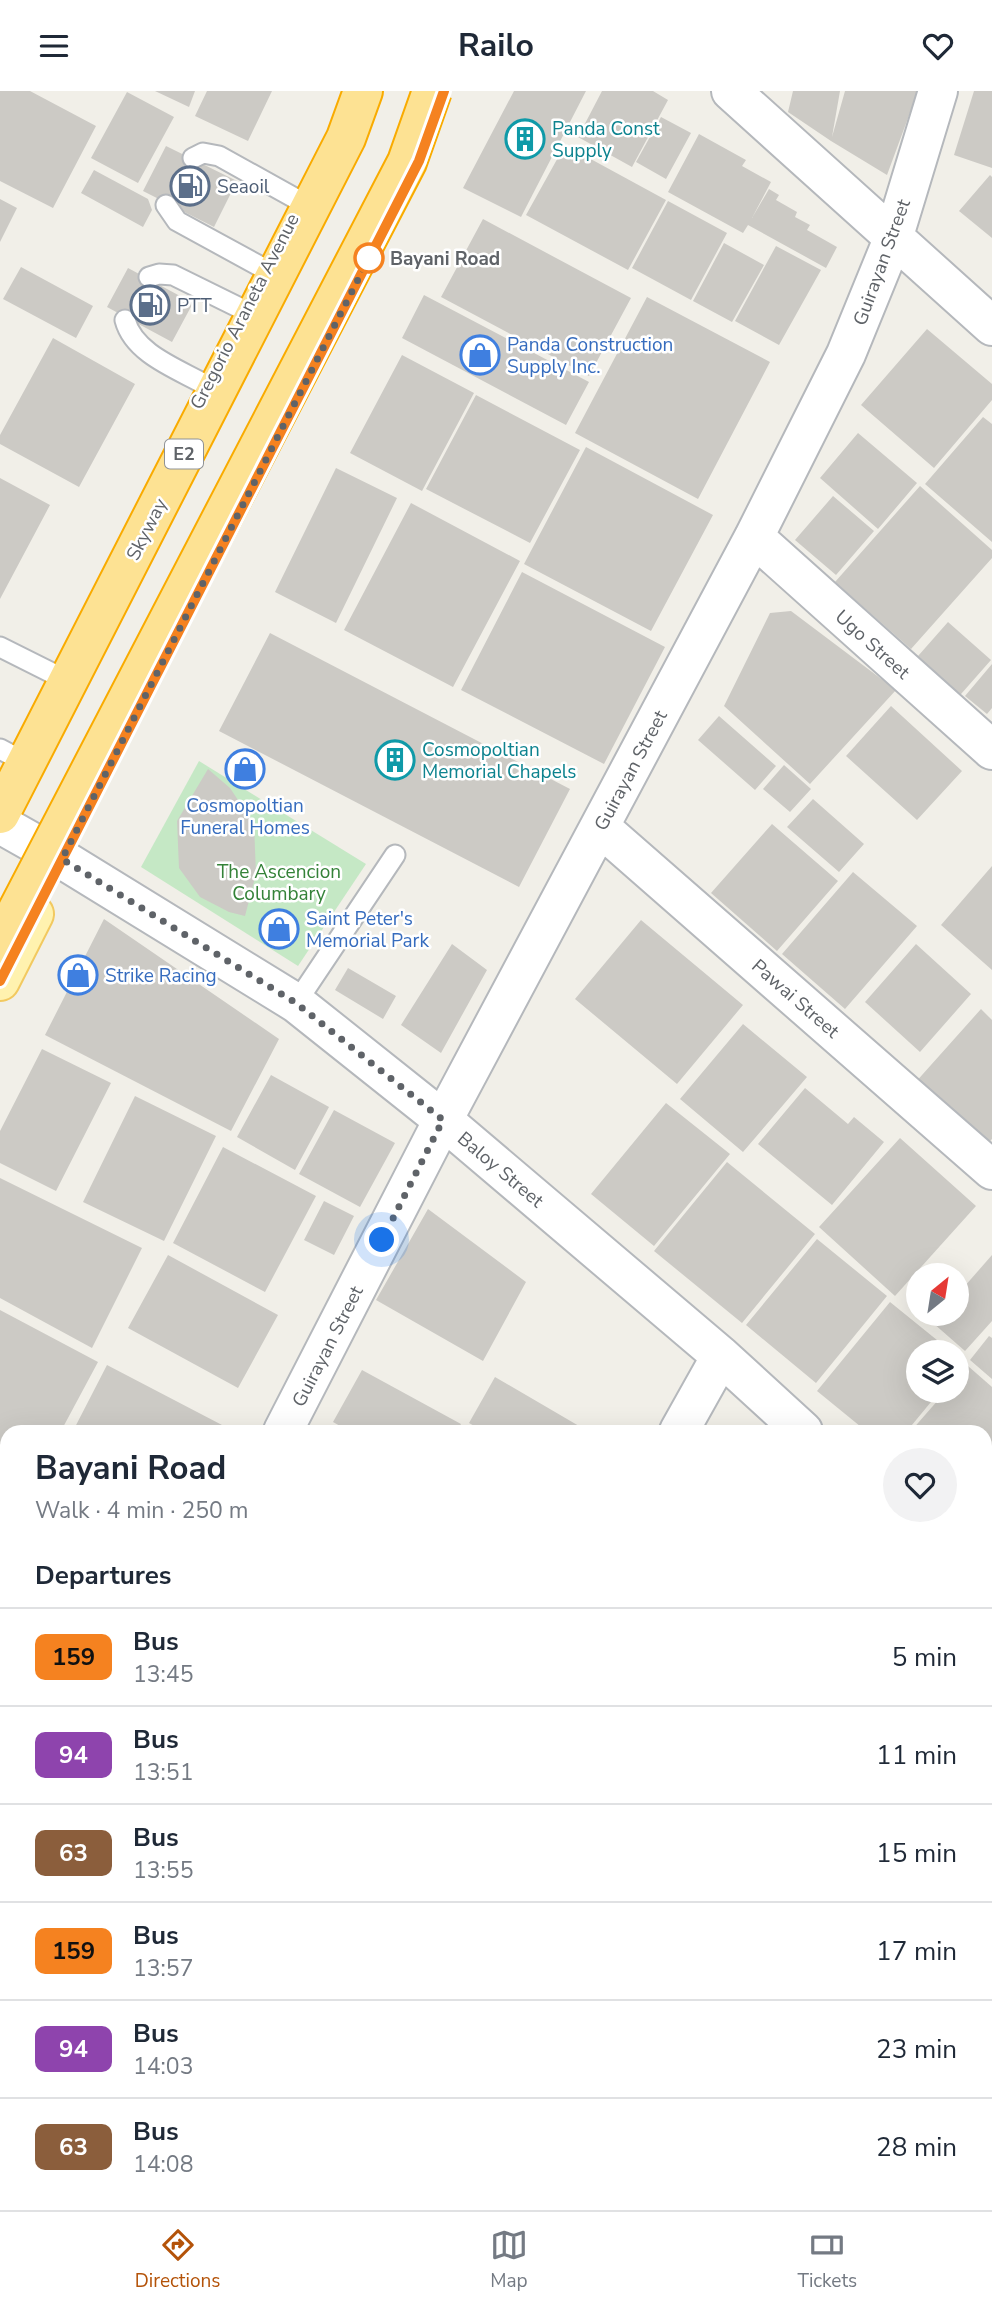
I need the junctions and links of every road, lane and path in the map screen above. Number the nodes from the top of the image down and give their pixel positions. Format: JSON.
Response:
{"nodes":[{"id":1,"x":350,"y":91,"type":"edge"},
{"id":2,"x":363,"y":91,"type":"edge"},
{"id":3,"x":432,"y":91,"type":"edge"},
{"id":4,"x":444,"y":91,"type":"edge"},
{"id":5,"x":731,"y":91,"type":"edge"},
{"id":6,"x":938,"y":91,"type":"edge"},
{"id":7,"x":193,"y":158,"type":"dead end"},
{"id":8,"x":300,"y":201,"type":"junction"},
{"id":9,"x":166,"y":205,"type":"dead end"},
{"id":10,"x":893,"y":239,"type":"junction"},
{"id":11,"x":265,"y":269,"type":"junction"},
{"id":12,"x":149,"y":277,"type":"dead end"},
{"id":13,"x":244,"y":310,"type":"junction"},
{"id":14,"x":125,"y":320,"type":"dead end"},
{"id":15,"x":992,"y":325,"type":"edge"},
{"id":16,"x":206,"y":385,"type":"junction"},
{"id":17,"x":754,"y":537,"type":"junction"},
{"id":18,"x":0,"y":647,"type":"edge"},
{"id":19,"x":58,"y":676,"type":"junction"},
{"id":20,"x":992,"y":750,"type":"edge"},
{"id":21,"x":6,"y":766,"type":"edge"},
{"id":22,"x":0,"y":814,"type":"edge"},
{"id":23,"x":0,"y":824,"type":"edge"},
{"id":24,"x":600,"y":827,"type":"junction"},
{"id":25,"x":394,"y":855,"type":"dead end"},
{"id":26,"x":62,"y":859,"type":"junction"},
{"id":27,"x":0,"y":944,"type":"edge"},
{"id":28,"x":0,"y":981,"type":"edge"},
{"id":29,"x":296,"y":1003,"type":"junction"},
{"id":30,"x":443,"y":1120,"type":"junction"},
{"id":31,"x":992,"y":1170,"type":"edge"},
{"id":32,"x":721,"y":1356,"type":"junction"},
{"id":33,"x":286,"y":1425,"type":"edge"},
{"id":34,"x":682,"y":1425,"type":"edge"},
{"id":35,"x":796,"y":1425,"type":"edge"}],
"edges":[{"from":1,"to":8,"type":"main road","name":"Gregorio Araneta Avenue"},
{"from":2,"to":22,"type":"highway","name":"Skyway","number":"E2"},
{"from":3,"to":27,"type":"highway","bridge":true},
{"from":4,"to":26,"type":"main road"},
{"from":5,"to":10,"type":"street"},
{"from":6,"to":10,"type":"street","name":"Guirayan Street"},
{"from":7,"to":8,"type":"lane"},
{"from":8,"to":11,"type":"main road","name":"Gregorio Araneta Avenue"},
{"from":9,"to":11,"type":"lane"},
{"from":10,"to":15,"type":"street"},
{"from":10,"to":17,"type":"street","name":"Guirayan Street"},
{"from":11,"to":13,"type":"main road","name":"Gregorio Araneta Avenue"},
{"from":12,"to":13,"type":"lane"},
{"from":13,"to":16,"type":"main road","name":"Gregorio Araneta Avenue"},
{"from":14,"to":16,"type":"lane"},
{"from":16,"to":19,"type":"main road","name":"Gregorio Araneta Avenue"},
{"from":17,"to":20,"type":"street","name":"Ugo Street"},
{"from":17,"to":24,"type":"street","name":"Guirayan Street"},
{"from":18,"to":19,"type":"lane"},
{"from":19,"to":21,"type":"main road","name":"Gregorio Araneta Avenue"},
{"from":23,"to":26,"type":"street","name":"Baloy Street"},
{"from":24,"to":30,"type":"street","name":"Guirayan Street"},
{"from":24,"to":31,"type":"street","name":"Pawai Street"},
{"from":25,"to":29,"type":"lane"},
{"from":26,"to":28,"type":"main road"},
{"from":26,"to":29,"type":"street","name":"Baloy Street"},
{"from":29,"to":30,"type":"street","name":"Baloy Street"},
{"from":30,"to":32,"type":"street","name":"Baloy Street"},
{"from":30,"to":33,"type":"street","name":"Guirayan Street"},
{"from":32,"to":34,"type":"street"},
{"from":32,"to":35,"type":"street","name":"Baloy Street"}]}
